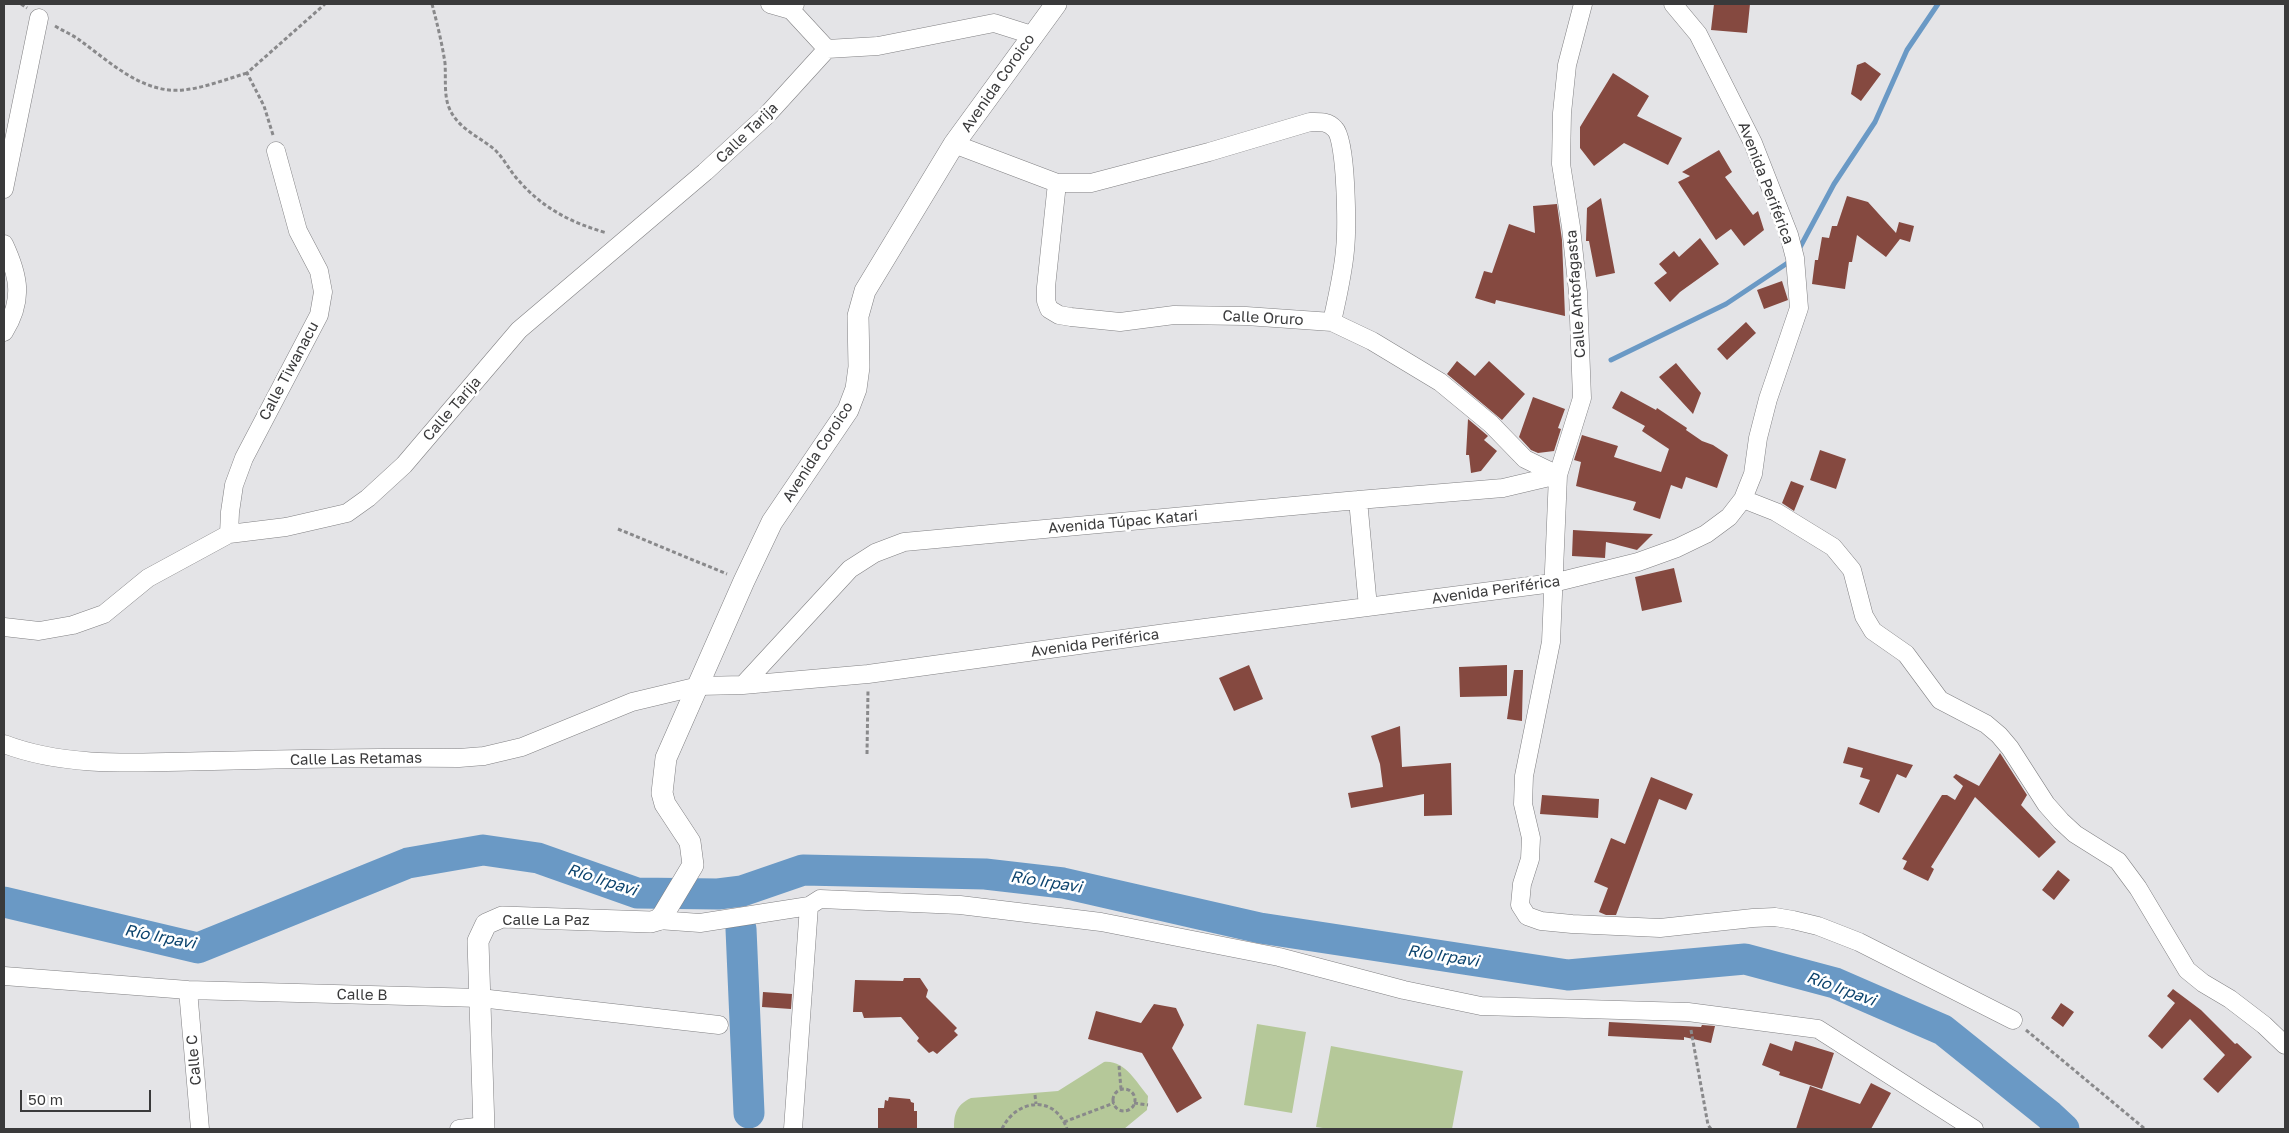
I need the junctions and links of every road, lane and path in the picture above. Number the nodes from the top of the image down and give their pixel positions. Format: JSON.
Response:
{"nodes":[{"id":1,"x":21,"y":4,"type":"edge"},
{"id":2,"x":325,"y":4,"type":"edge"},
{"id":3,"x":432,"y":4,"type":"edge"},
{"id":4,"x":770,"y":4,"type":"edge"},
{"id":5,"x":1056,"y":4,"type":"edge"},
{"id":6,"x":1584,"y":4,"type":"edge"},
{"id":7,"x":1674,"y":4,"type":"edge"},
{"id":8,"x":793,"y":7,"type":"edge"},
{"id":9,"x":39,"y":18,"type":"junction"},
{"id":10,"x":1032,"y":34,"type":"junction"},
{"id":11,"x":826,"y":49,"type":"junction"},
{"id":12,"x":246,"y":73,"type":"junction"},
{"id":13,"x":954,"y":144,"type":"junction"},
{"id":14,"x":276,"y":151,"type":"joint"},
{"id":15,"x":1057,"y":183,"type":"junction"},
{"id":16,"x":4,"y":189,"type":"edge"},
{"id":17,"x":627,"y":238,"type":"junction"},
{"id":18,"x":4,"y":244,"type":"edge"},
{"id":19,"x":1332,"y":322,"type":"junction"},
{"id":20,"x":4,"y":332,"type":"edge"},
{"id":21,"x":1558,"y":475,"type":"junction"},
{"id":22,"x":1743,"y":499,"type":"junction"},
{"id":23,"x":1358,"y":500,"type":"junction"},
{"id":24,"x":618,"y":529,"type":"dead end"},
{"id":25,"x":229,"y":534,"type":"junction"},
{"id":26,"x":744,"y":580,"type":"junction"},
{"id":27,"x":1553,"y":583,"type":"junction"},
{"id":28,"x":1368,"y":607,"type":"junction"},
{"id":29,"x":4,"y":628,"type":"edge"},
{"id":30,"x":868,"y":674,"type":"junction"},
{"id":31,"x":743,"y":685,"type":"junction"},
{"id":32,"x":699,"y":686,"type":"junction"},
{"id":33,"x":4,"y":744,"type":"edge"},
{"id":34,"x":867,"y":754,"type":"dead end"},
{"id":35,"x":809,"y":906,"type":"junction"},
{"id":36,"x":662,"y":915,"type":"junction"},
{"id":37,"x":4,"y":976,"type":"edge"},
{"id":38,"x":188,"y":990,"type":"junction"},
{"id":39,"x":480,"y":998,"type":"junction"},
{"id":40,"x":1688,"y":1012,"type":"junction"},
{"id":41,"x":2013,"y":1020,"type":"joint"},
{"id":42,"x":719,"y":1025,"type":"dead end"},
{"id":43,"x":2285,"y":1045,"type":"edge"},
{"id":44,"x":1119,"y":1066,"type":"dead end"},
{"id":45,"x":1121,"y":1089,"type":"junction"},
{"id":46,"x":1035,"y":1095,"type":"dead end"},
{"id":47,"x":1114,"y":1103,"type":"junction"},
{"id":48,"x":1134,"y":1103,"type":"junction"},
{"id":49,"x":1036,"y":1104,"type":"junction"},
{"id":50,"x":1148,"y":1105,"type":"dead end"},
{"id":51,"x":1064,"y":1122,"type":"junction"},
{"id":52,"x":484,"y":1128,"type":"edge"},
{"id":53,"x":200,"y":1129,"type":"edge"},
{"id":54,"x":459,"y":1129,"type":"edge"},
{"id":55,"x":793,"y":1129,"type":"edge"},
{"id":56,"x":1002,"y":1129,"type":"edge"},
{"id":57,"x":1067,"y":1129,"type":"edge"},
{"id":58,"x":1711,"y":1129,"type":"edge"},
{"id":59,"x":1974,"y":1129,"type":"edge"},
{"id":60,"x":2145,"y":1129,"type":"edge"}],
"edges":[{"from":1,"to":9,"type":"path"},
{"from":2,"to":12,"type":"path"},
{"from":3,"to":17,"type":"path"},
{"from":4,"to":8,"type":"street"},
{"from":5,"to":10,"type":"main road","name":"Avenida Coroico"},
{"from":6,"to":21,"type":"street","name":"Calle Antofagasta"},
{"from":7,"to":22,"type":"street","name":"Avenida Periférica"},
{"from":8,"to":11,"type":"street"},
{"from":9,"to":12,"type":"path"},
{"from":9,"to":16,"type":"street"},
{"from":10,"to":11,"type":"street"},
{"from":10,"to":13,"type":"main road","name":"Avenida Coroico"},
{"from":11,"to":17,"type":"street","name":"Calle Tarija"},
{"from":12,"to":14,"type":"path"},
{"from":13,"to":15,"type":"street"},
{"from":13,"to":26,"type":"main road","name":"Avenida Coroico"},
{"from":14,"to":25,"type":"street","name":"Calle Tiwanacu"},
{"from":15,"to":19,"type":"street","name":"Calle Oruro"},
{"from":15,"to":19,"type":"street"},
{"from":17,"to":25,"type":"street","name":"Calle Tarija"},
{"from":18,"to":20,"type":"street"},
{"from":19,"to":21,"type":"street","name":"Calle Oruro"},
{"from":21,"to":23,"type":"street","name":"Avenida Túpac Katari"},
{"from":21,"to":27,"type":"street","name":"Calle Antofagasta"},
{"from":22,"to":27,"type":"street","name":"Avenida Periférica"},
{"from":22,"to":43,"type":"street"},
{"from":23,"to":28,"type":"street"},
{"from":23,"to":31,"type":"street","name":"Avenida Túpac Katari"},
{"from":24,"to":26,"type":"path"},
{"from":25,"to":29,"type":"street","name":"Calle Tarija"},
{"from":26,"to":32,"type":"main road","name":"Avenida Coroico"},
{"from":27,"to":28,"type":"street","name":"Avenida Periférica"},
{"from":27,"to":41,"type":"street","name":"Calle Antofagasta"},
{"from":28,"to":30,"type":"street","name":"Avenida Periférica"},
{"from":30,"to":31,"type":"street","name":"Avenida Periférica"},
{"from":30,"to":34,"type":"path"},
{"from":31,"to":32,"type":"street","name":"Avenida Periférica"},
{"from":32,"to":33,"type":"street","name":"Calle Las Retamas"},
{"from":32,"to":36,"type":"main road","name":"Avenida Coroico"},
{"from":35,"to":36,"type":"street"},
{"from":35,"to":40,"type":"street"},
{"from":35,"to":55,"type":"street"},
{"from":36,"to":39,"type":"main road","name":"Calle La Paz"},
{"from":37,"to":38,"type":"street","name":"Calle B"},
{"from":38,"to":39,"type":"street","name":"Calle B"},
{"from":38,"to":53,"type":"street","name":"Calle C"},
{"from":39,"to":42,"type":"street","name":"Calle B"},
{"from":39,"to":52,"type":"main road","name":"Calle La Paz"},
{"from":40,"to":58,"type":"path"},
{"from":40,"to":59,"type":"street"},
{"from":41,"to":60,"type":"path"},
{"from":44,"to":45,"type":"path"},
{"from":45,"to":47,"type":"path"},
{"from":45,"to":48,"type":"path"},
{"from":46,"to":49,"type":"path"},
{"from":47,"to":48,"type":"path"},
{"from":47,"to":51,"type":"path"},
{"from":48,"to":50,"type":"path"},
{"from":49,"to":51,"type":"path"},
{"from":49,"to":56,"type":"path"},
{"from":51,"to":57,"type":"path"},
{"from":52,"to":54,"type":"street"}]}
